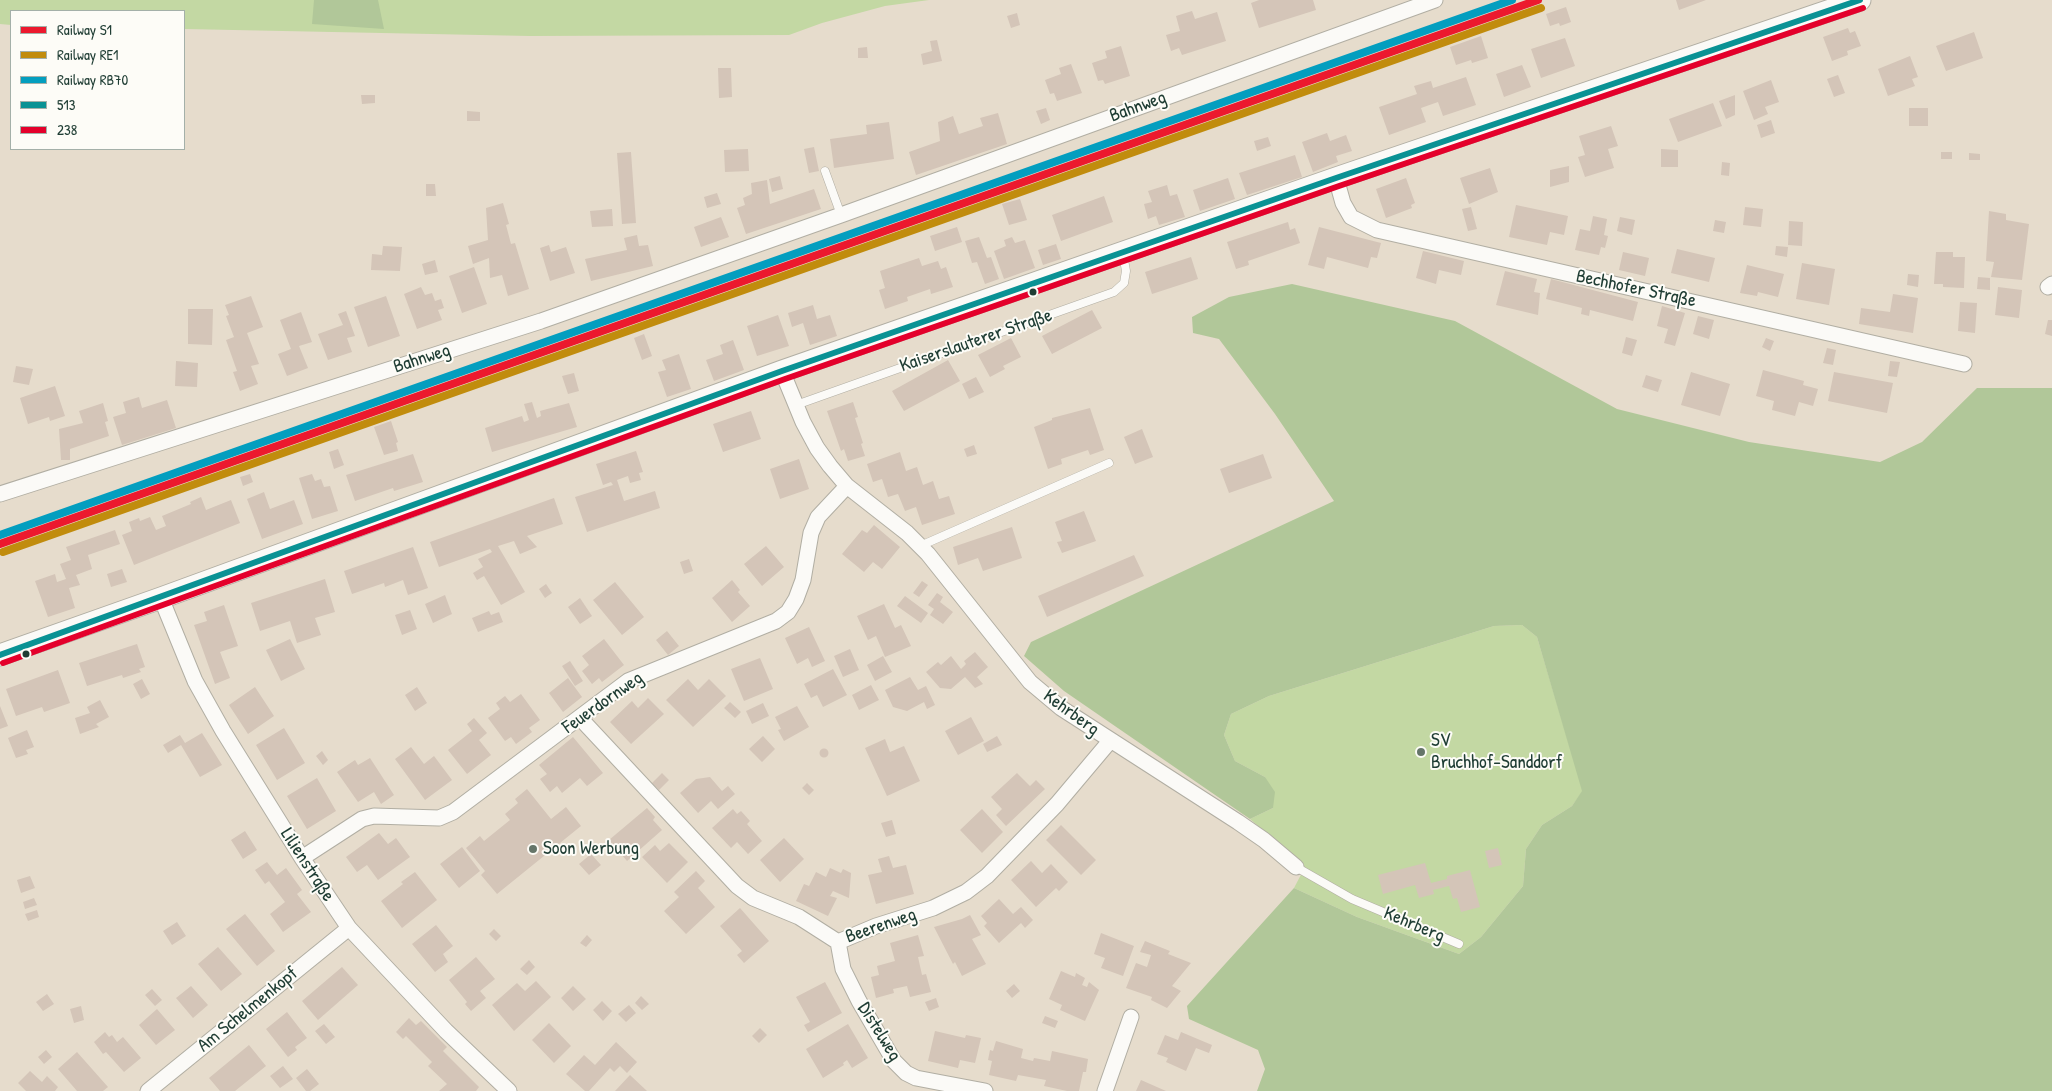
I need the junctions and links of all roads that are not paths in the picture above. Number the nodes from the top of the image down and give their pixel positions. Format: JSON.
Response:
{"nodes":[{"id":1,"x":1434,"y":0,"type":"edge"},
{"id":2,"x":1860,"y":0,"type":"edge"},
{"id":3,"x":826,"y":171,"type":"dead end"},
{"id":4,"x":1336,"y":178,"type":"junction"},
{"id":5,"x":841,"y":215,"type":"junction"},
{"id":6,"x":1123,"y":253,"type":"junction"},
{"id":7,"x":1964,"y":364,"type":"dead end"},
{"id":8,"x":782,"y":371,"type":"junction"},
{"id":9,"x":796,"y":405,"type":"junction"},
{"id":10,"x":1109,"y":463,"type":"dead end"},
{"id":11,"x":847,"y":486,"type":"junction"},
{"id":12,"x":0,"y":494,"type":"edge"},
{"id":13,"x":920,"y":546,"type":"junction"},
{"id":14,"x":161,"y":598,"type":"junction"},
{"id":15,"x":0,"y":655,"type":"edge"},
{"id":16,"x":580,"y":718,"type":"junction"},
{"id":17,"x":1110,"y":741,"type":"junction"},
{"id":18,"x":302,"y":858,"type":"junction"},
{"id":19,"x":1296,"y":867,"type":"joint"},
{"id":20,"x":348,"y":928,"type":"junction"},
{"id":21,"x":838,"y":942,"type":"junction"},
{"id":22,"x":1459,"y":944,"type":"dead end"},
{"id":23,"x":1131,"y":1017,"type":"dead end"},
{"id":24,"x":148,"y":1091,"type":"edge"},
{"id":25,"x":509,"y":1091,"type":"edge"},
{"id":26,"x":985,"y":1091,"type":"edge"},
{"id":27,"x":1105,"y":1091,"type":"edge"}],
"edges":[{"from":1,"to":5,"type":"street","name":"Bahnweg"},
{"from":2,"to":4,"type":"main road","name":"Kaiserslauterer Straße"},
{"from":3,"to":5,"type":"lane"},
{"from":4,"to":6,"type":"main road","name":"Kaiserslauterer Straße"},
{"from":4,"to":7,"type":"street","name":"Bechhofer Straße"},
{"from":5,"to":12,"type":"street","name":"Bahnweg"},
{"from":6,"to":8,"type":"main road","name":"Kaiserslauterer Straße"},
{"from":6,"to":9,"type":"lane","name":"Kaiserslauterer Straße"},
{"from":8,"to":9,"type":"street","name":"Kehrberg"},
{"from":8,"to":14,"type":"main road","name":"Kaiserslauterer Straße"},
{"from":9,"to":11,"type":"street","name":"Kehrberg"},
{"from":10,"to":13,"type":"lane"},
{"from":11,"to":13,"type":"street","name":"Kehrberg"},
{"from":11,"to":16,"type":"street","name":"Feuerdornweg"},
{"from":13,"to":17,"type":"street","name":"Kehrberg"},
{"from":14,"to":15,"type":"main road","name":"Kaiserslauterer Straße"},
{"from":14,"to":18,"type":"street","name":"Lilienstraße"},
{"from":16,"to":18,"type":"street","name":"Feuerdornweg"},
{"from":16,"to":21,"type":"street","name":"Beerenweg"},
{"from":17,"to":19,"type":"street","name":"Kehrberg"},
{"from":17,"to":21,"type":"street","name":"Beerenweg"},
{"from":18,"to":20,"type":"street","name":"Lilienstraße"},
{"from":19,"to":22,"type":"lane","name":"Kehrberg"},
{"from":20,"to":24,"type":"street","name":"Am Schelmenkopf"},
{"from":20,"to":25,"type":"street","name":"Lilienstraße"},
{"from":21,"to":26,"type":"street","name":"Distelweg"},
{"from":23,"to":27,"type":"street"}]}
